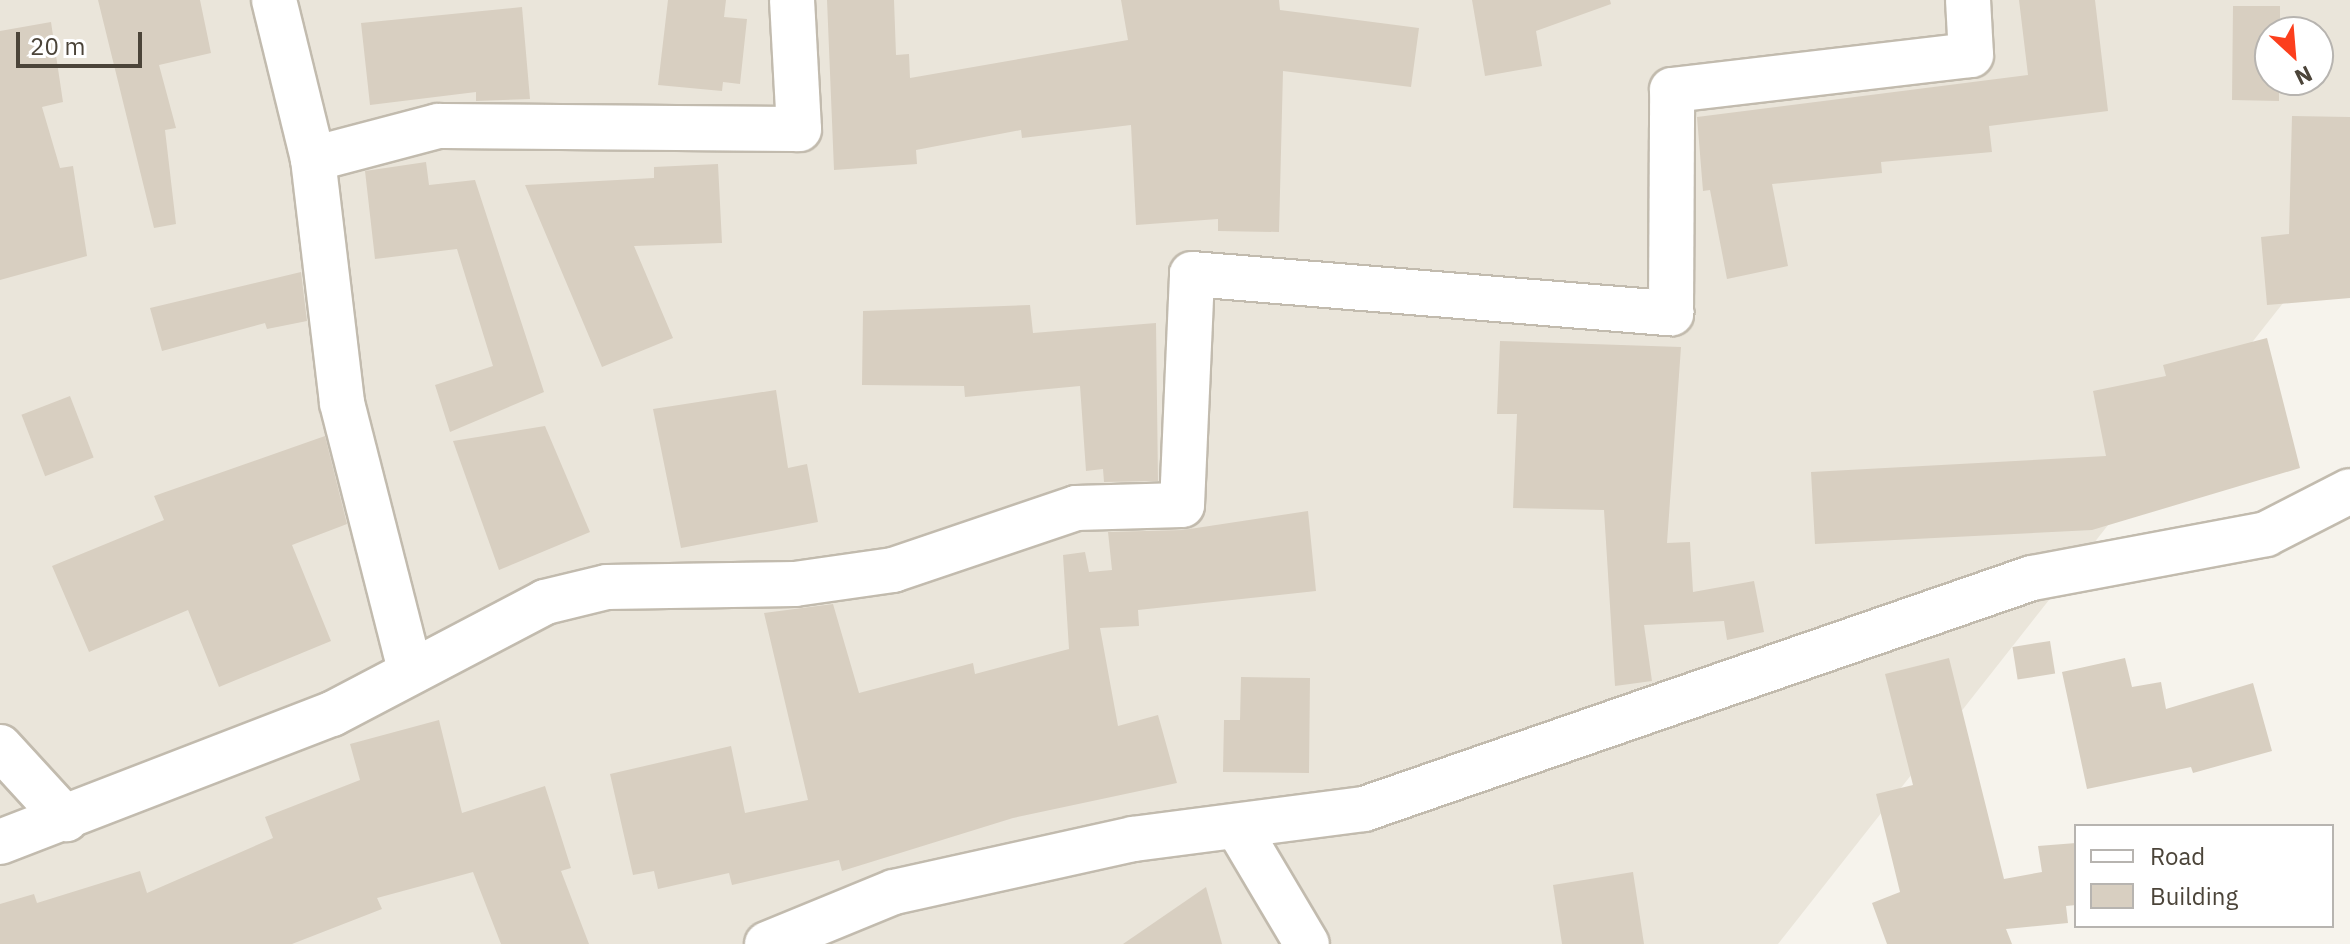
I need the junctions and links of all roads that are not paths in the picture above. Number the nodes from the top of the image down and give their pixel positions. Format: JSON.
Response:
{"nodes":[{"id":1,"x":274,"y":0,"type":"edge"},
{"id":2,"x":792,"y":0,"type":"edge"},
{"id":3,"x":1968,"y":0,"type":"edge"},
{"id":4,"x":313,"y":159,"type":"junction"},
{"id":5,"x":2350,"y":491,"type":"edge"},
{"id":6,"x":410,"y":670,"type":"junction"},
{"id":7,"x":0,"y":747,"type":"edge"},
{"id":8,"x":66,"y":819,"type":"junction"},
{"id":9,"x":1238,"y":828,"type":"junction"},
{"id":10,"x":0,"y":842,"type":"edge"},
{"id":11,"x":767,"y":944,"type":"edge"},
{"id":12,"x":1307,"y":944,"type":"edge"}],
"edges":[{"from":1,"to":4,"type":"street"},
{"from":2,"to":4,"type":"street"},
{"from":3,"to":6,"type":"street"},
{"from":4,"to":6,"type":"street"},
{"from":5,"to":9,"type":"street"},
{"from":6,"to":8,"type":"street"},
{"from":7,"to":8,"type":"street"},
{"from":8,"to":10,"type":"street"},
{"from":9,"to":11,"type":"street"},
{"from":9,"to":12,"type":"street"}]}
